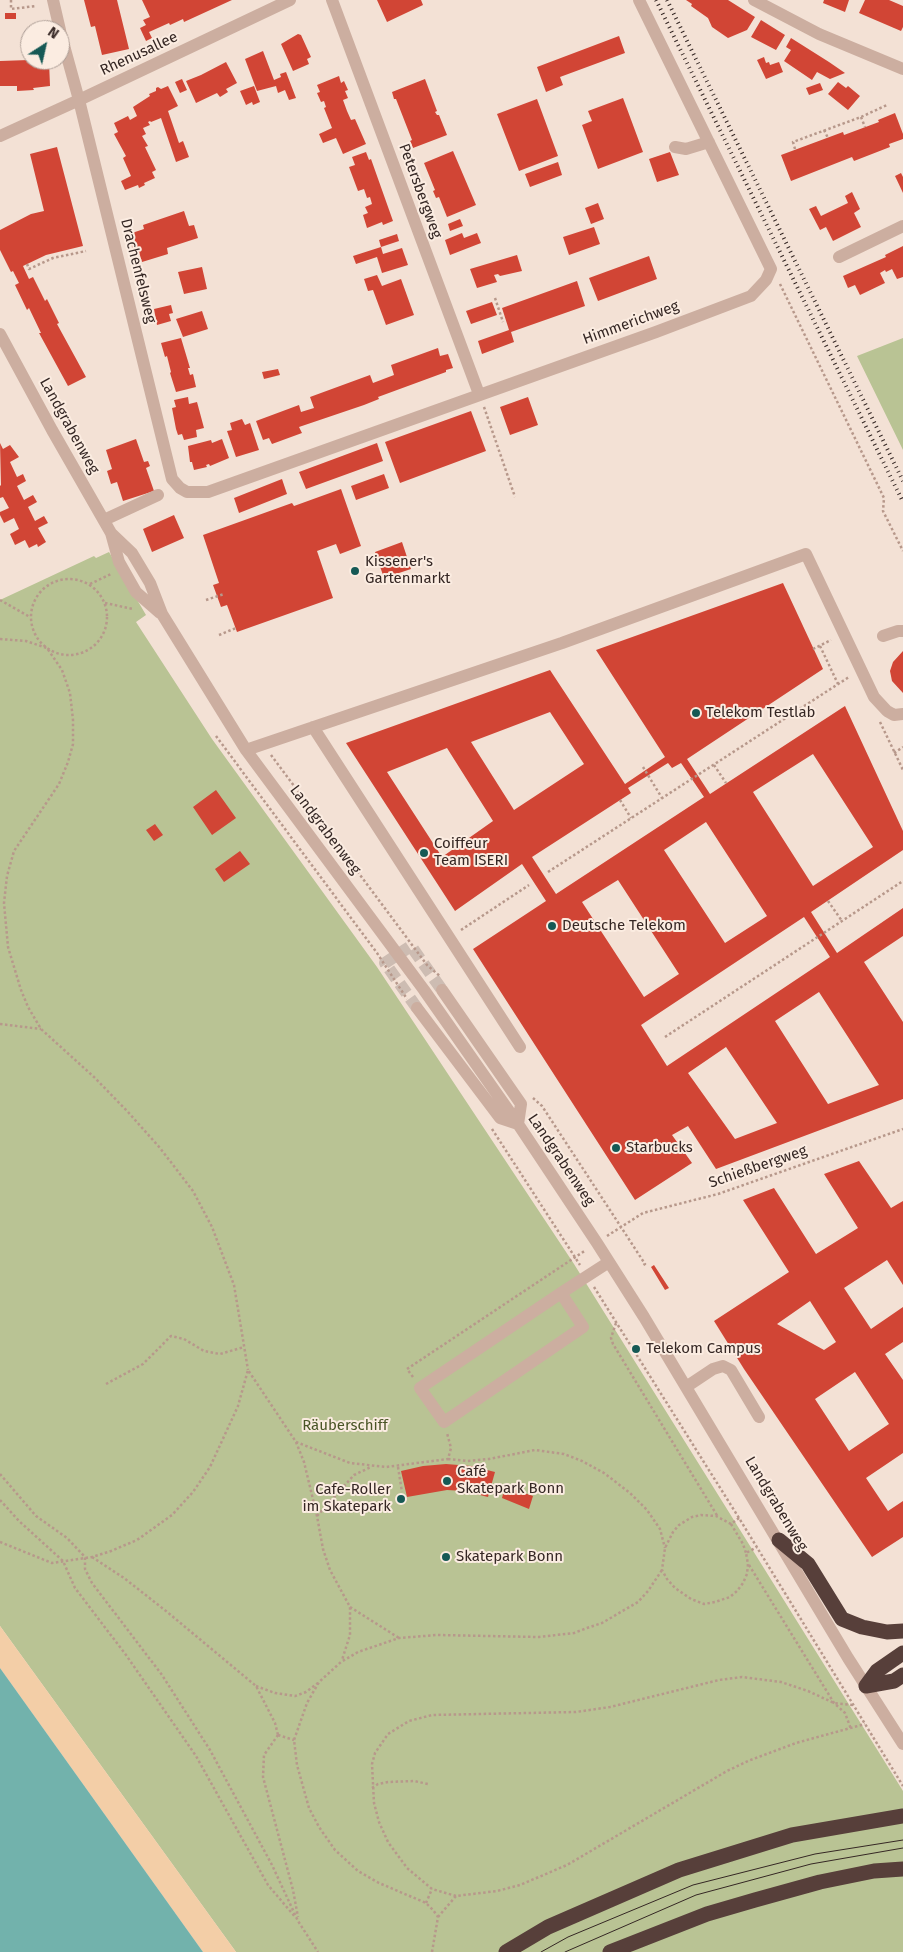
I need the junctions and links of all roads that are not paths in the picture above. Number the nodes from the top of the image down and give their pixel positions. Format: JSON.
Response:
{"nodes":[{"id":1,"x":53,"y":0,"type":"edge"},
{"id":2,"x":290,"y":0,"type":"edge"},
{"id":3,"x":332,"y":0,"type":"edge"},
{"id":4,"x":639,"y":0,"type":"edge"},
{"id":5,"x":754,"y":0,"type":"edge"},
{"id":6,"x":58,"y":20,"type":"edge"},
{"id":7,"x":70,"y":67,"type":"edge"},
{"id":8,"x":903,"y":68,"type":"edge"},
{"id":9,"x":79,"y":100,"type":"junction"},
{"id":10,"x":0,"y":136,"type":"edge"},
{"id":11,"x":709,"y":142,"type":"junction"},
{"id":12,"x":675,"y":147,"type":"dead end"},
{"id":13,"x":903,"y":226,"type":"edge"},
{"id":14,"x":840,"y":257,"type":"dead end"},
{"id":15,"x":0,"y":334,"type":"edge"},
{"id":16,"x":479,"y":394,"type":"junction"},
{"id":17,"x":208,"y":492,"type":"joint"},
{"id":18,"x":158,"y":495,"type":"dead end"},
{"id":19,"x":104,"y":520,"type":"junction"},
{"id":20,"x":111,"y":533,"type":"junction"},
{"id":21,"x":162,"y":614,"type":"junction"},
{"id":22,"x":903,"y":631,"type":"edge"},
{"id":23,"x":883,"y":636,"type":"dead end"},
{"id":24,"x":903,"y":714,"type":"edge"},
{"id":25,"x":313,"y":727,"type":"junction"},
{"id":26,"x":246,"y":750,"type":"junction"},
{"id":27,"x":444,"y":986,"type":"tunnel mouth"},
{"id":28,"x":413,"y":1006,"type":"tunnel mouth"},
{"id":29,"x":520,"y":1047,"type":"dead end"},
{"id":30,"x":518,"y":1124,"type":"junction"},
{"id":31,"x":609,"y":1262,"type":"junction"},
{"id":32,"x":561,"y":1293,"type":"junction"},
{"id":33,"x":686,"y":1387,"type":"junction"},
{"id":34,"x":759,"y":1417,"type":"dead end"},
{"id":35,"x":779,"y":1540,"type":"junction"},
{"id":36,"x":903,"y":1631,"type":"edge"},
{"id":37,"x":903,"y":1652,"type":"edge"},
{"id":38,"x":903,"y":1675,"type":"edge"},
{"id":39,"x":866,"y":1686,"type":"junction"},
{"id":40,"x":903,"y":1744,"type":"edge"},
{"id":41,"x":903,"y":1817,"type":"edge"},
{"id":42,"x":903,"y":1869,"type":"edge"},
{"id":43,"x":506,"y":1952,"type":"edge"},
{"id":44,"x":610,"y":1952,"type":"edge"}],
"edges":[{"from":1,"to":6,"type":"street","name":"Drachenfelsweg"},
{"from":2,"to":9,"type":"street","name":"Rhenusallee"},
{"from":3,"to":16,"type":"street","name":"Petersbergweg"},
{"from":4,"to":11,"type":"street"},
{"from":5,"to":8,"type":"street"},
{"from":7,"to":9,"type":"street","name":"Drachenfelsweg"},
{"from":9,"to":10,"type":"street","name":"Rhenusallee"},
{"from":9,"to":17,"type":"street","name":"Drachenfelsweg"},
{"from":11,"to":12,"type":"street"},
{"from":11,"to":16,"type":"street","name":"Himmerichweg"},
{"from":13,"to":14,"type":"street"},
{"from":15,"to":19,"type":"street","name":"Landgrabenweg"},
{"from":16,"to":17,"type":"street","name":"Himmerichweg"},
{"from":18,"to":19,"type":"street"},
{"from":19,"to":20,"type":"street","name":"Landgrabenweg"},
{"from":20,"to":21,"type":"street","name":"Landgrabenweg"},
{"from":20,"to":21,"type":"street","name":"Landgrabenweg"},
{"from":21,"to":26,"type":"street","name":"Landgrabenweg"},
{"from":22,"to":23,"type":"street"},
{"from":24,"to":25,"type":"street"},
{"from":25,"to":26,"type":"street"},
{"from":25,"to":29,"type":"street"},
{"from":26,"to":30,"type":"street","name":"Landgrabenweg"},
{"from":27,"to":30,"type":"street"},
{"from":28,"to":30,"type":"street"},
{"from":30,"to":31,"type":"street","name":"Landgrabenweg"},
{"from":31,"to":32,"type":"street"},
{"from":31,"to":33,"type":"street","name":"Landgrabenweg"},
{"from":32,"to":32,"type":"street"},
{"from":33,"to":34,"type":"street"},
{"from":33,"to":35,"type":"street","name":"Landgrabenweg"},
{"from":35,"to":36,"type":"highway"},
{"from":35,"to":39,"type":"street","name":"Landgrabenweg"},
{"from":37,"to":39,"type":"highway"},
{"from":38,"to":39,"type":"highway"},
{"from":39,"to":40,"type":"street","name":"Landgrabenweg"},
{"from":41,"to":43,"type":"highway"},
{"from":42,"to":44,"type":"highway"}]}
